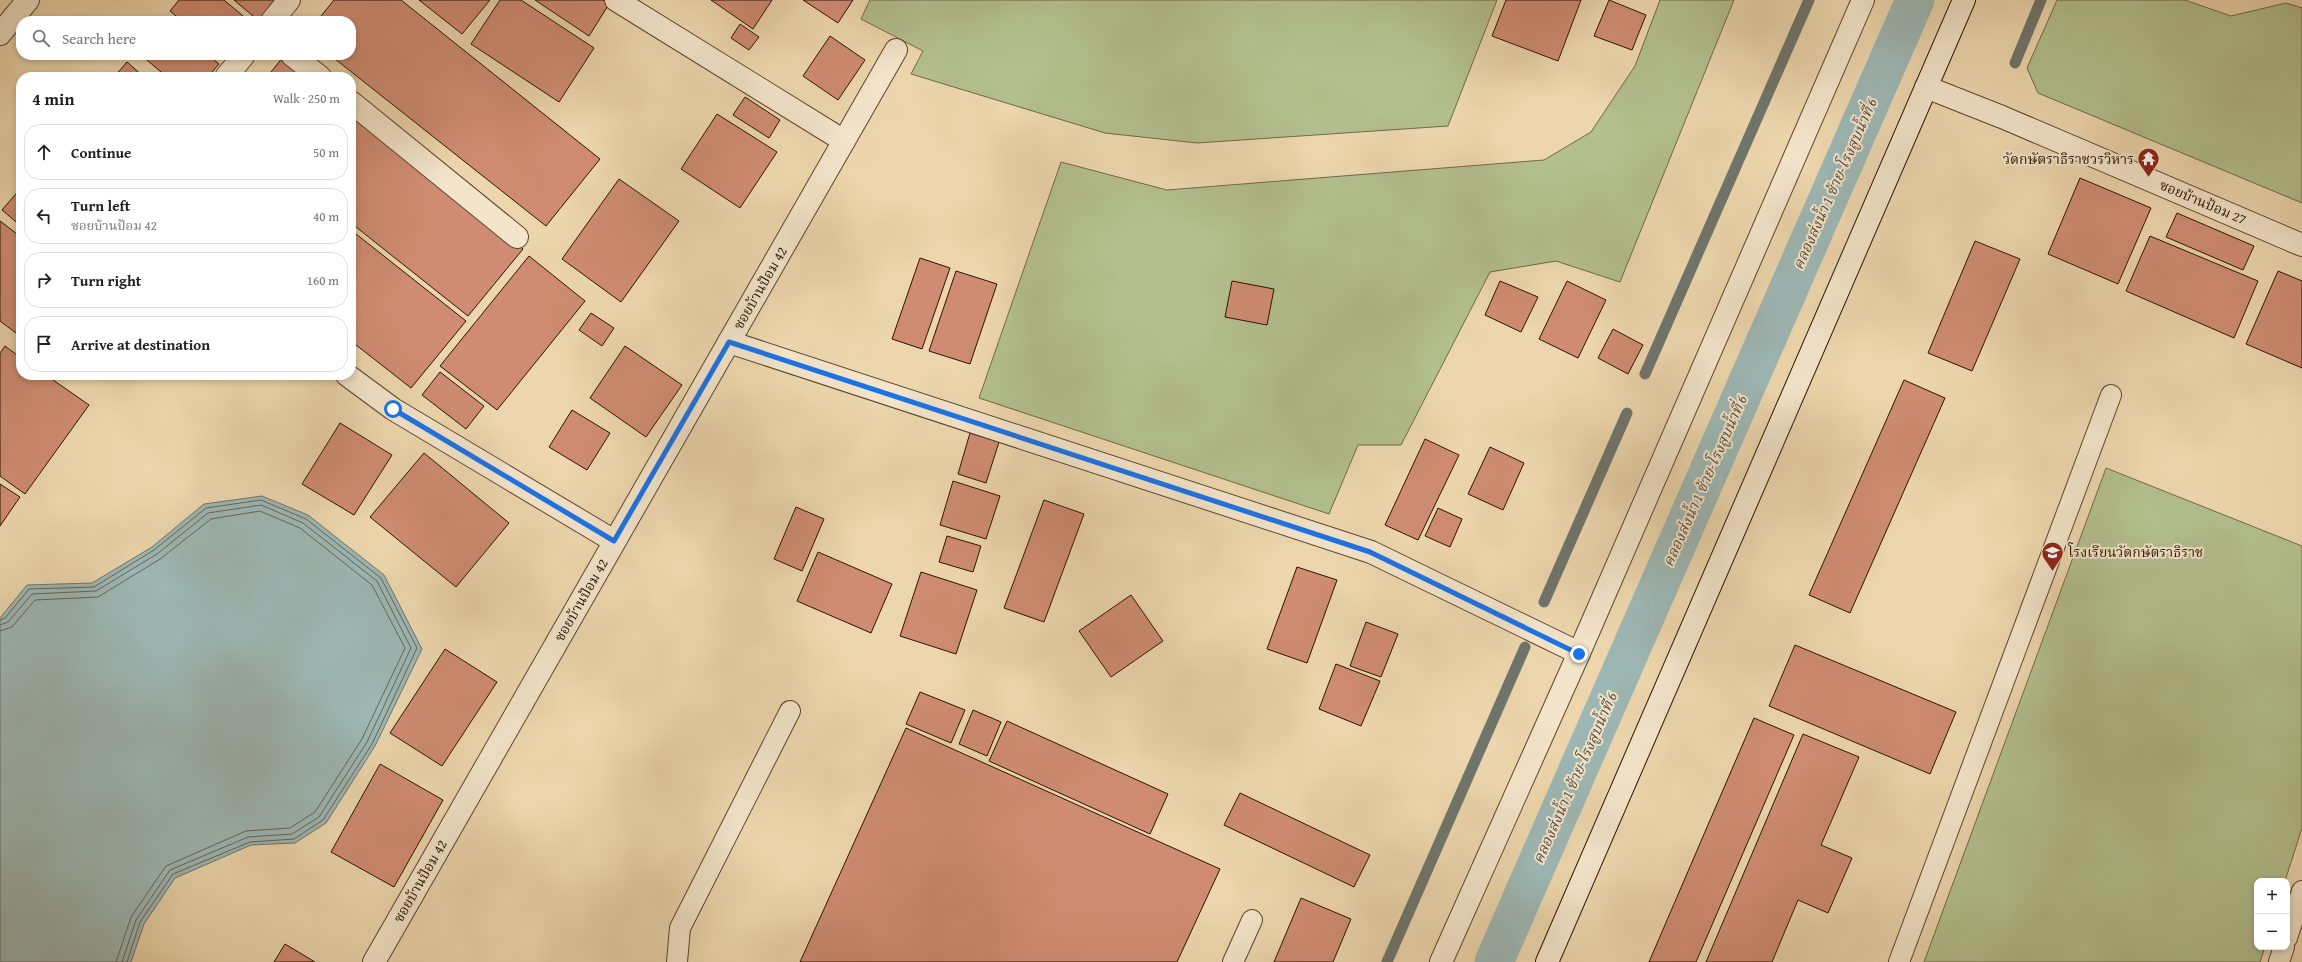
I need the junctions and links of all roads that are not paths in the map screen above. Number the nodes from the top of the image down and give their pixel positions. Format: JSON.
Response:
{"nodes":[{"id":1,"x":28,"y":0,"type":"edge"},
{"id":2,"x":289,"y":0,"type":"edge"},
{"id":3,"x":616,"y":0,"type":"edge"},
{"id":4,"x":1863,"y":0,"type":"edge"},
{"id":5,"x":1964,"y":0,"type":"edge"},
{"id":6,"x":276,"y":16,"type":"edge"},
{"id":7,"x":0,"y":34,"type":"edge"},
{"id":8,"x":896,"y":50,"type":"dead end"},
{"id":9,"x":240,"y":60,"type":"edge"},
{"id":10,"x":298,"y":60,"type":"edge"},
{"id":11,"x":230,"y":72,"type":"edge"},
{"id":12,"x":314,"y":72,"type":"edge"},
{"id":13,"x":1926,"y":87,"type":"junction"},
{"id":14,"x":356,"y":106,"type":"edge"},
{"id":15,"x":844,"y":142,"type":"junction"},
{"id":16,"x":517,"y":237,"type":"dead end"},
{"id":17,"x":2302,"y":245,"type":"edge"},
{"id":18,"x":729,"y":342,"type":"junction"},
{"id":19,"x":354,"y":380,"type":"edge"},
{"id":20,"x":2111,"y":395,"type":"dead end"},
{"id":21,"x":614,"y":541,"type":"junction"},
{"id":22,"x":1579,"y":654,"type":"junction"},
{"id":23,"x":790,"y":711,"type":"dead end"},
{"id":24,"x":2302,"y":891,"type":"edge"},
{"id":25,"x":1252,"y":920,"type":"dead end"},
{"id":26,"x":2290,"y":929,"type":"edge"},
{"id":27,"x":2283,"y":950,"type":"edge"},
{"id":28,"x":374,"y":962,"type":"edge"},
{"id":29,"x":677,"y":962,"type":"edge"},
{"id":30,"x":1233,"y":962,"type":"edge"},
{"id":31,"x":1441,"y":962,"type":"edge"},
{"id":32,"x":1547,"y":962,"type":"edge"},
{"id":33,"x":1899,"y":962,"type":"edge"},
{"id":34,"x":2279,"y":962,"type":"edge"}],
"edges":[{"from":1,"to":7,"type":"street"},
{"from":2,"to":6,"type":"street"},
{"from":3,"to":15,"type":"street"},
{"from":4,"to":22,"type":"street"},
{"from":5,"to":13,"type":"street"},
{"from":8,"to":15,"type":"street","name":"ซอยบ้านป้อม 42"},
{"from":9,"to":11,"type":"street"},
{"from":10,"to":12,"type":"street"},
{"from":13,"to":17,"type":"street","name":"ซอยบ้านป้อม 27"},
{"from":13,"to":32,"type":"street"},
{"from":14,"to":16,"type":"street"},
{"from":15,"to":18,"type":"street","name":"ซอยบ้านป้อม 42"},
{"from":18,"to":21,"type":"street","name":"ซอยบ้านป้อม 42"},
{"from":18,"to":22,"type":"street"},
{"from":19,"to":21,"type":"street"},
{"from":20,"to":33,"type":"lane"},
{"from":21,"to":28,"type":"street","name":"ซอยบ้านป้อม 42"},
{"from":22,"to":31,"type":"street"},
{"from":23,"to":29,"type":"lane"},
{"from":24,"to":26,"type":"lane"},
{"from":25,"to":30,"type":"lane"},
{"from":27,"to":34,"type":"lane"}]}
